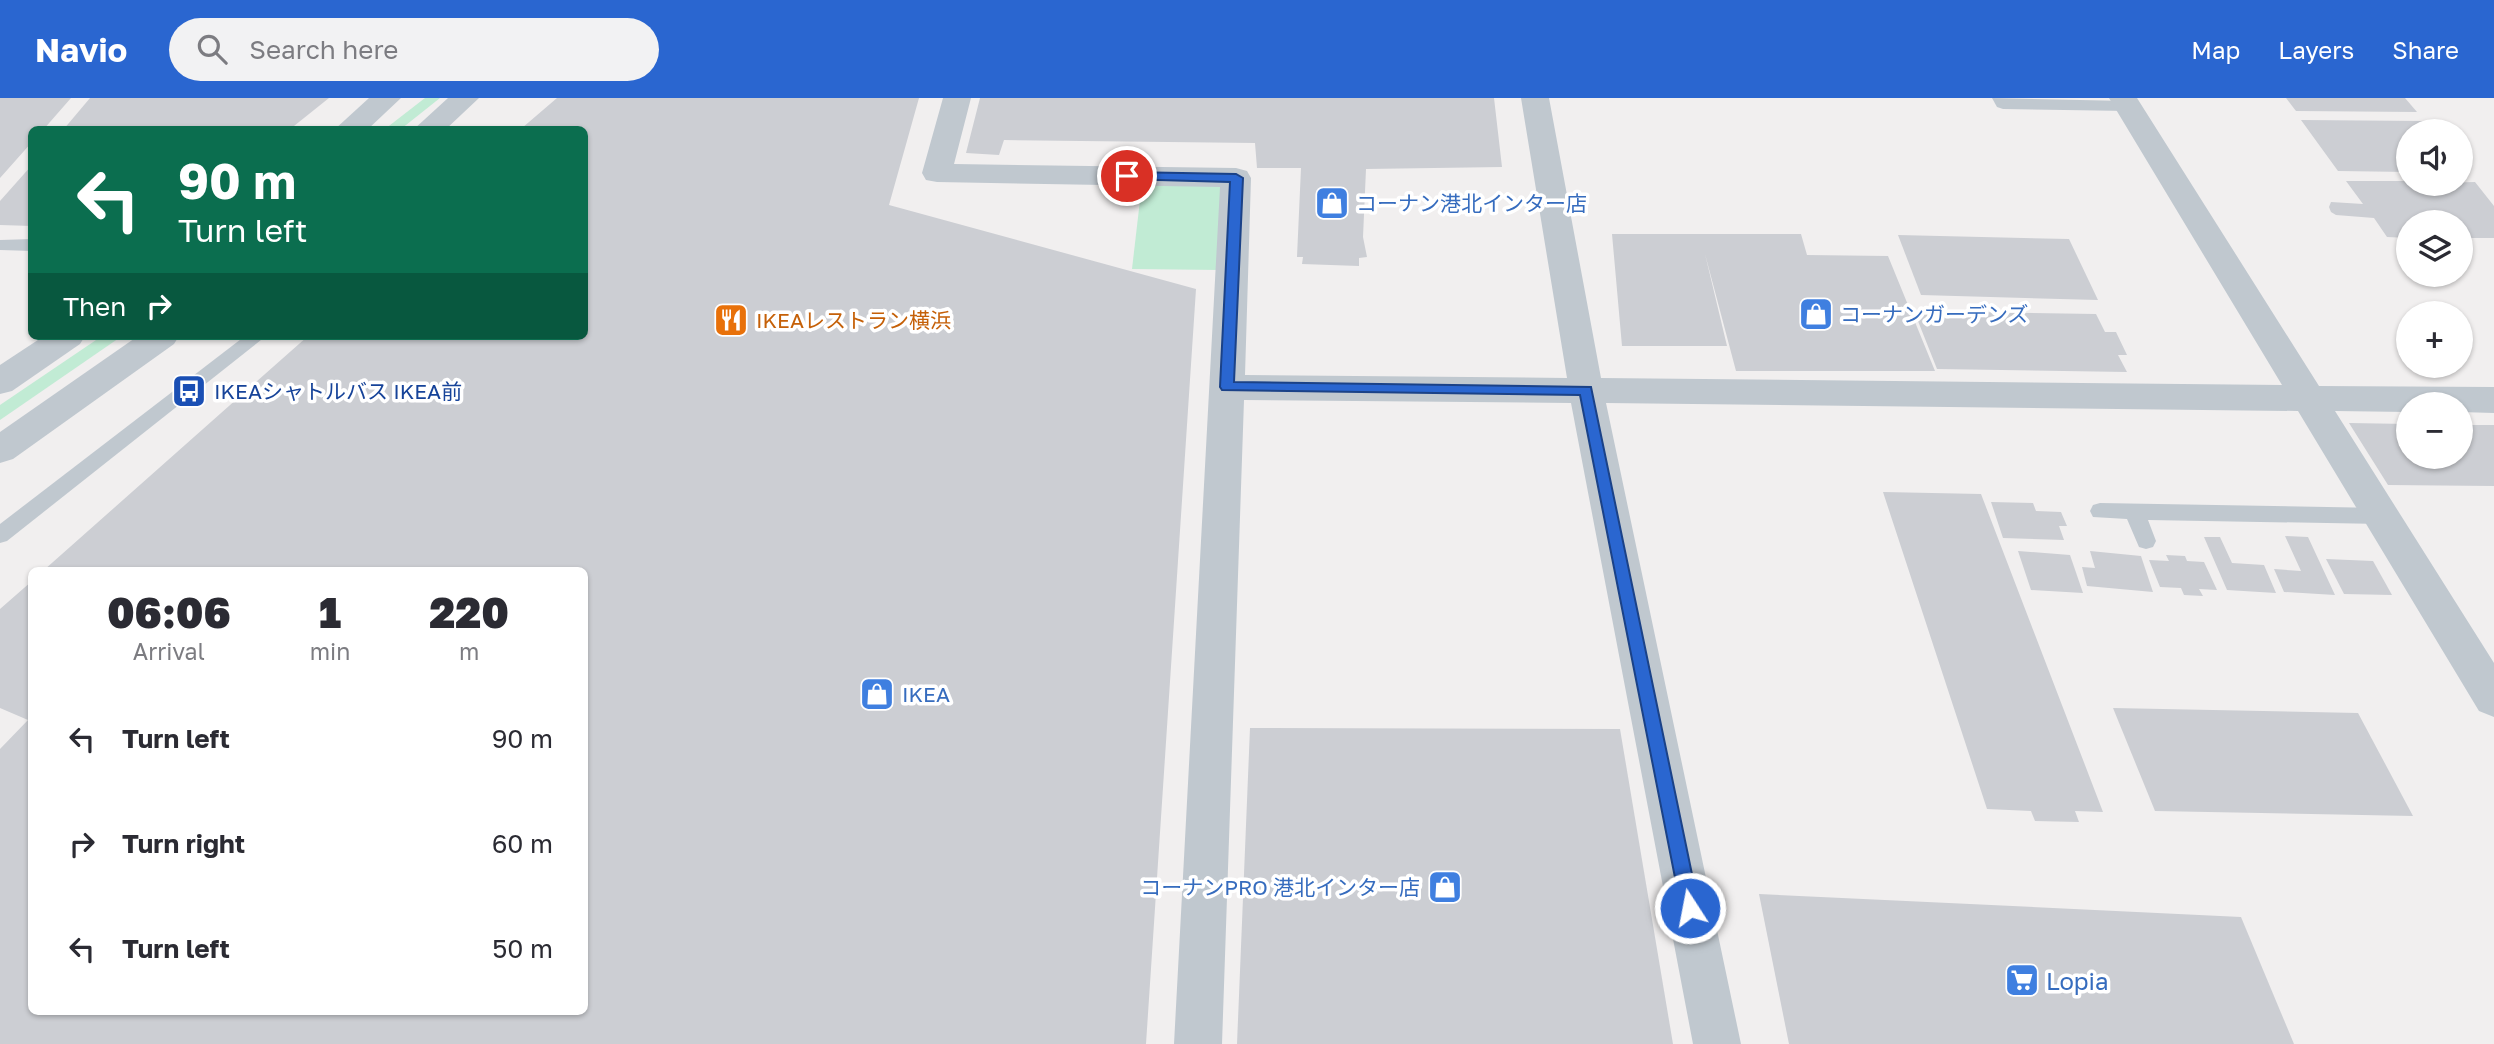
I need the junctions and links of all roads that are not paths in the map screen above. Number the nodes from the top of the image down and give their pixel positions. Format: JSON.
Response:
{"nodes":[{"id":1,"x":387,"y":98,"type":"edge"},
{"id":2,"x":465,"y":98,"type":"edge"},
{"id":3,"x":957,"y":98,"type":"edge"},
{"id":4,"x":1535,"y":98,"type":"edge"},
{"id":5,"x":2000,"y":98,"type":"edge"},
{"id":6,"x":2126,"y":102,"type":"edge"},
{"id":7,"x":353,"y":126,"type":"edge"},
{"id":8,"x":433,"y":126,"type":"edge"},
{"id":9,"x":1,"y":245,"type":"edge"},
{"id":10,"x":28,"y":245,"type":"edge"},
{"id":11,"x":62,"y":340,"type":"edge"},
{"id":12,"x":156,"y":340,"type":"edge"},
{"id":13,"x":252,"y":340,"type":"edge"},
{"id":14,"x":0,"y":382,"type":"edge"},
{"id":15,"x":1227,"y":387,"type":"junction"},
{"id":16,"x":1586,"y":390,"type":"junction"},
{"id":17,"x":2309,"y":397,"type":"junction"},
{"id":18,"x":2494,"y":400,"type":"edge"},
{"id":19,"x":0,"y":450,"type":"edge"},
{"id":20,"x":2100,"y":510,"type":"dead end"},
{"id":21,"x":2134,"y":511,"type":"junction"},
{"id":22,"x":2382,"y":516,"type":"junction"},
{"id":23,"x":0,"y":535,"type":"edge"},
{"id":24,"x":2146,"y":541,"type":"dead end"},
{"id":25,"x":2494,"y":699,"type":"edge"},
{"id":26,"x":1198,"y":1044,"type":"edge"},
{"id":27,"x":1717,"y":1044,"type":"edge"}],
"edges":[{"from":1,"to":7,"type":"street"},
{"from":2,"to":8,"type":"street"},
{"from":3,"to":15,"type":"street"},
{"from":4,"to":16,"type":"street"},
{"from":5,"to":6,"type":"lane"},
{"from":6,"to":17,"type":"street"},
{"from":9,"to":10,"type":"lane"},
{"from":11,"to":14,"type":"street"},
{"from":12,"to":19,"type":"street"},
{"from":13,"to":23,"type":"lane"},
{"from":15,"to":16,"type":"street"},
{"from":15,"to":26,"type":"street"},
{"from":16,"to":17,"type":"street"},
{"from":16,"to":27,"type":"street"},
{"from":17,"to":18,"type":"street"},
{"from":17,"to":22,"type":"street"},
{"from":20,"to":21,"type":"lane"},
{"from":21,"to":22,"type":"lane"},
{"from":21,"to":24,"type":"lane"},
{"from":22,"to":25,"type":"street"}]}
